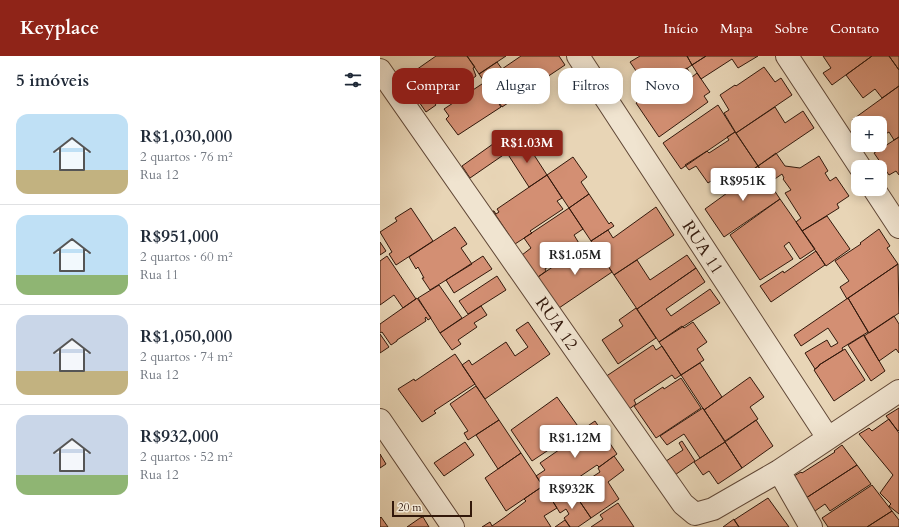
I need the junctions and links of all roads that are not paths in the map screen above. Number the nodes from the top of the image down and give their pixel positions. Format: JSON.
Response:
{"nodes":[{"id":1,"x":578,"y":56,"type":"edge"},
{"id":2,"x":787,"y":56,"type":"edge"},
{"id":3,"x":380,"y":70,"type":"edge"},
{"id":4,"x":855,"y":160,"type":"edge"},
{"id":5,"x":879,"y":196,"type":"edge"},
{"id":6,"x":899,"y":227,"type":"edge"},
{"id":7,"x":899,"y":390,"type":"edge"},
{"id":8,"x":380,"y":420,"type":"edge"},
{"id":9,"x":828,"y":438,"type":"junction"},
{"id":10,"x":779,"y":471,"type":"junction"},
{"id":11,"x":453,"y":527,"type":"edge"},
{"id":12,"x":812,"y":527,"type":"edge"}],
"edges":[{"from":1,"to":9,"type":"street","name":"RUA 11"},
{"from":2,"to":4,"type":"street"},
{"from":3,"to":10,"type":"street","name":"RUA 12"},
{"from":5,"to":6,"type":"street"},
{"from":7,"to":9,"type":"street"},
{"from":8,"to":11,"type":"street"},
{"from":9,"to":10,"type":"street"},
{"from":10,"to":12,"type":"street"}]}
